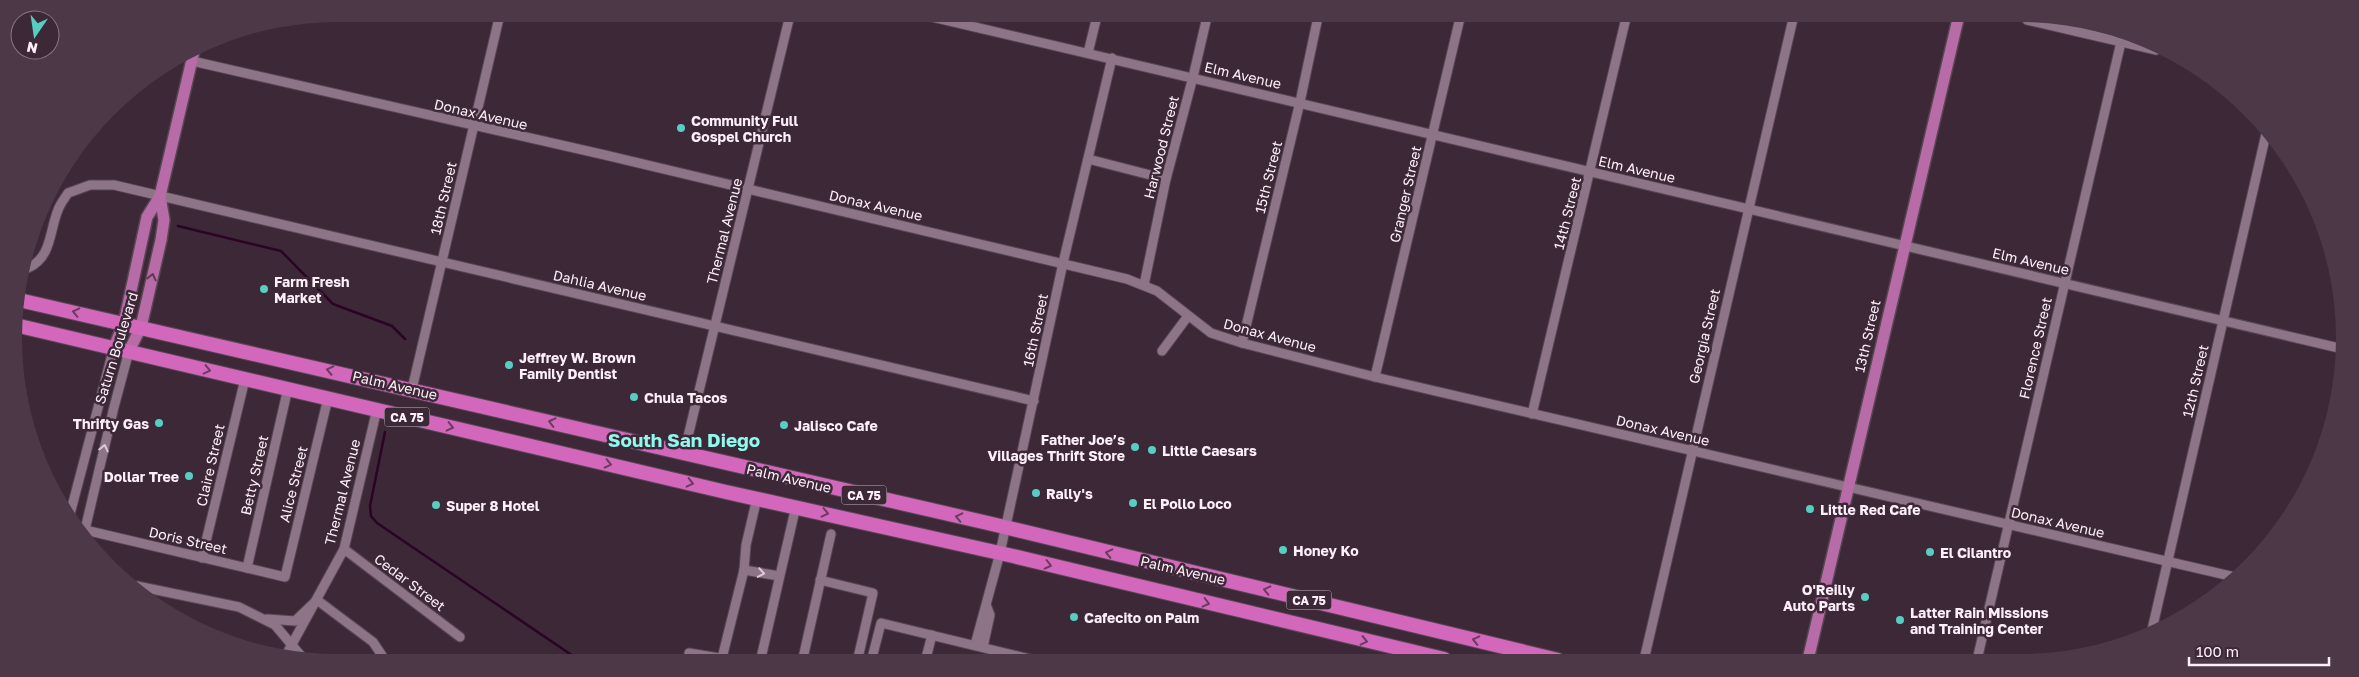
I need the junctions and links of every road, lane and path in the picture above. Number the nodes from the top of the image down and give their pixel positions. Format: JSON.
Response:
{"nodes":[{"id":1,"x":498,"y":22,"type":"edge"},
{"id":2,"x":788,"y":22,"type":"edge"},
{"id":3,"x":954,"y":22,"type":"edge"},
{"id":4,"x":1096,"y":22,"type":"edge"},
{"id":5,"x":1206,"y":22,"type":"edge"},
{"id":6,"x":1317,"y":22,"type":"edge"},
{"id":7,"x":1459,"y":22,"type":"edge"},
{"id":8,"x":1625,"y":22,"type":"edge"},
{"id":9,"x":1792,"y":22,"type":"edge"},
{"id":10,"x":1958,"y":22,"type":"edge"},
{"id":11,"x":2040,"y":23,"type":"edge"},
{"id":12,"x":2121,"y":42,"type":"junction"},
{"id":13,"x":2139,"y":46,"type":"edge"},
{"id":14,"x":1088,"y":53,"type":"junction"},
{"id":15,"x":196,"y":57,"type":"edge"},
{"id":16,"x":192,"y":58,"type":"edge"},
{"id":17,"x":1112,"y":58,"type":"junction"},
{"id":18,"x":1193,"y":77,"type":"junction"},
{"id":19,"x":1300,"y":102,"type":"junction"},
{"id":20,"x":474,"y":126,"type":"junction"},
{"id":21,"x":1433,"y":135,"type":"junction"},
{"id":22,"x":2265,"y":139,"type":"edge"},
{"id":23,"x":1088,"y":159,"type":"junction"},
{"id":24,"x":1591,"y":172,"type":"junction"},
{"id":25,"x":1166,"y":179,"type":"junction"},
{"id":26,"x":748,"y":190,"type":"junction"},
{"id":27,"x":160,"y":196,"type":"junction"},
{"id":28,"x":1748,"y":209,"type":"junction"},
{"id":29,"x":1904,"y":245,"type":"junction"},
{"id":30,"x":442,"y":262,"type":"junction"},
{"id":31,"x":1063,"y":263,"type":"junction"},
{"id":32,"x":31,"y":266,"type":"edge"},
{"id":33,"x":2065,"y":283,"type":"junction"},
{"id":34,"x":1144,"y":285,"type":"junction"},
{"id":35,"x":25,"y":301,"type":"edge"},
{"id":36,"x":1188,"y":316,"type":"junction"},
{"id":37,"x":2223,"y":320,"type":"junction"},
{"id":38,"x":124,"y":323,"type":"junction"},
{"id":39,"x":715,"y":326,"type":"junction"},
{"id":40,"x":23,"y":327,"type":"edge"},
{"id":41,"x":141,"y":327,"type":"junction"},
{"id":42,"x":1242,"y":343,"type":"junction"},
{"id":43,"x":114,"y":347,"type":"junction"},
{"id":44,"x":2336,"y":347,"type":"edge"},
{"id":45,"x":130,"y":351,"type":"junction"},
{"id":46,"x":1162,"y":351,"type":"dead end"},
{"id":47,"x":1375,"y":377,"type":"junction"},
{"id":48,"x":245,"y":379,"type":"junction"},
{"id":49,"x":288,"y":388,"type":"junction"},
{"id":50,"x":412,"y":389,"type":"junction"},
{"id":51,"x":328,"y":398,"type":"junction"},
{"id":52,"x":1034,"y":401,"type":"junction"},
{"id":53,"x":377,"y":410,"type":"junction"},
{"id":54,"x":1532,"y":414,"type":"junction"},
{"id":55,"x":1692,"y":450,"type":"junction"},
{"id":56,"x":684,"y":454,"type":"junction"},
{"id":57,"x":1847,"y":486,"type":"junction"},
{"id":58,"x":757,"y":498,"type":"junction"},
{"id":59,"x":796,"y":506,"type":"junction"},
{"id":60,"x":72,"y":507,"type":"edge"},
{"id":61,"x":2008,"y":524,"type":"junction"},
{"id":62,"x":86,"y":528,"type":"edge"},
{"id":63,"x":1006,"y":528,"type":"junction"},
{"id":64,"x":831,"y":534,"type":"dead end"},
{"id":65,"x":92,"y":536,"type":"edge"},
{"id":66,"x":344,"y":549,"type":"junction"},
{"id":67,"x":1000,"y":553,"type":"junction"},
{"id":68,"x":202,"y":558,"type":"junction"},
{"id":69,"x":2168,"y":561,"type":"junction"},
{"id":70,"x":247,"y":568,"type":"junction"},
{"id":71,"x":744,"y":570,"type":"junction"},
{"id":72,"x":779,"y":576,"type":"junction"},
{"id":73,"x":2229,"y":576,"type":"edge"},
{"id":74,"x":285,"y":577,"type":"joint"},
{"id":75,"x":820,"y":580,"type":"junction"},
{"id":76,"x":144,"y":587,"type":"edge"},
{"id":77,"x":317,"y":600,"type":"junction"},
{"id":78,"x":261,"y":618,"type":"junction"},
{"id":79,"x":2153,"y":625,"type":"edge"},
{"id":80,"x":932,"y":635,"type":"junction"},
{"id":81,"x":460,"y":637,"type":"dead end"},
{"id":82,"x":293,"y":646,"type":"junction"},
{"id":83,"x":982,"y":647,"type":"junction"},
{"id":84,"x":290,"y":651,"type":"edge"},
{"id":85,"x":298,"y":652,"type":"edge"},
{"id":86,"x":690,"y":653,"type":"dead end"},
{"id":87,"x":381,"y":654,"type":"edge"},
{"id":88,"x":696,"y":654,"type":"edge"},
{"id":89,"x":721,"y":654,"type":"edge"},
{"id":90,"x":763,"y":654,"type":"edge"},
{"id":91,"x":804,"y":654,"type":"edge"},
{"id":92,"x":859,"y":654,"type":"edge"},
{"id":93,"x":873,"y":654,"type":"edge"},
{"id":94,"x":927,"y":654,"type":"edge"},
{"id":95,"x":983,"y":654,"type":"edge"},
{"id":96,"x":1013,"y":654,"type":"edge"},
{"id":97,"x":1423,"y":654,"type":"edge"},
{"id":98,"x":1533,"y":654,"type":"edge"},
{"id":99,"x":1645,"y":654,"type":"edge"},
{"id":100,"x":1809,"y":654,"type":"edge"},
{"id":101,"x":1978,"y":654,"type":"edge"}],
"edges":[{"from":1,"to":20,"type":"street","name":"18th Street"},
{"from":2,"to":26,"type":"street","name":"Thermal Avenue"},
{"from":3,"to":14,"type":"street","name":"Elm Avenue"},
{"from":4,"to":14,"type":"street"},
{"from":5,"to":18,"type":"street","name":"Harwood Street"},
{"from":6,"to":19,"type":"street","name":"15th Street"},
{"from":7,"to":21,"type":"street","name":"Granger Street"},
{"from":8,"to":24,"type":"street","name":"14th Street"},
{"from":9,"to":28,"type":"street","name":"Georgia Street"},
{"from":10,"to":29,"type":"main road","name":"13th Street"},
{"from":11,"to":12,"type":"street"},
{"from":12,"to":13,"type":"street"},
{"from":12,"to":33,"type":"street","name":"Florence Street"},
{"from":14,"to":17,"type":"street","name":"Elm Avenue"},
{"from":15,"to":20,"type":"street","name":"Donax Avenue"},
{"from":16,"to":27,"type":"main road","name":"Saturn Boulevard"},
{"from":17,"to":18,"type":"street","name":"Elm Avenue"},
{"from":17,"to":23,"type":"street","name":"16th Street"},
{"from":18,"to":19,"type":"street","name":"Elm Avenue"},
{"from":18,"to":25,"type":"street","name":"Harwood Street"},
{"from":19,"to":21,"type":"street","name":"Elm Avenue"},
{"from":19,"to":42,"type":"street","name":"15th Street"},
{"from":20,"to":26,"type":"street","name":"Donax Avenue"},
{"from":20,"to":30,"type":"street","name":"18th Street"},
{"from":21,"to":24,"type":"street","name":"Elm Avenue"},
{"from":21,"to":47,"type":"street","name":"Granger Street"},
{"from":22,"to":37,"type":"street","name":"12th Street"},
{"from":23,"to":25,"type":"street"},
{"from":23,"to":31,"type":"street","name":"16th Street"},
{"from":24,"to":28,"type":"street","name":"Elm Avenue"},
{"from":24,"to":54,"type":"street","name":"14th Street"},
{"from":25,"to":34,"type":"street","name":"Harwood Street"},
{"from":26,"to":31,"type":"street","name":"Donax Avenue"},
{"from":26,"to":39,"type":"street","name":"Thermal Avenue"},
{"from":27,"to":30,"type":"street","name":"Dahlia Avenue"},
{"from":27,"to":32,"type":"street","name":"Dahlia Avenue"},
{"from":27,"to":38,"type":"main road","name":"Saturn Boulevard"},
{"from":41,"to":27,"type":"main road","name":"Saturn Boulevard","one_way":true},
{"from":28,"to":29,"type":"street","name":"Elm Avenue"},
{"from":28,"to":55,"type":"street","name":"Georgia Street"},
{"from":29,"to":33,"type":"street","name":"Elm Avenue"},
{"from":29,"to":57,"type":"main road","name":"13th Street"},
{"from":30,"to":39,"type":"street","name":"Dahlia Avenue"},
{"from":30,"to":50,"type":"street","name":"18th Street"},
{"from":31,"to":34,"type":"street","name":"Donax Avenue"},
{"from":31,"to":52,"type":"street","name":"16th Street"},
{"from":33,"to":37,"type":"street","name":"Elm Avenue"},
{"from":33,"to":61,"type":"street","name":"Florence Street"},
{"from":34,"to":36,"type":"street","name":"Donax Avenue"},
{"from":38,"to":35,"type":"highway","name":"Palm Avenue","number":"CA 75","one_way":true},
{"from":36,"to":42,"type":"street","name":"Donax Avenue"},
{"from":36,"to":46,"type":"street"},
{"from":37,"to":44,"type":"street","name":"Elm Avenue"},
{"from":37,"to":69,"type":"street","name":"12th Street"},
{"from":38,"to":41,"type":"highway","name":"Palm Avenue","number":"CA 75"},
{"from":38,"to":43,"type":"main road","name":"Saturn Boulevard"},
{"from":39,"to":52,"type":"street","name":"Dahlia Avenue"},
{"from":39,"to":56,"type":"street","name":"Thermal Avenue"},
{"from":40,"to":43,"type":"highway","name":"Palm Avenue","number":"CA 75"},
{"from":41,"to":45,"type":"main road","name":"Saturn Boulevard"},
{"from":50,"to":41,"type":"highway","name":"Palm Avenue","number":"CA 75","one_way":true},
{"from":42,"to":47,"type":"street","name":"Donax Avenue"},
{"from":43,"to":45,"type":"highway","name":"Palm Avenue","number":"CA 75"},
{"from":43,"to":60,"type":"street","name":"Saturn Boulevard"},
{"from":45,"to":48,"type":"highway","name":"Palm Avenue","number":"CA 75","one_way":true},
{"from":62,"to":45,"type":"street","name":"Saturn Boulevard","one_way":true},
{"from":47,"to":54,"type":"street","name":"Donax Avenue"},
{"from":48,"to":49,"type":"highway","name":"Palm Avenue","number":"CA 75"},
{"from":48,"to":68,"type":"street","name":"Claire Street"},
{"from":49,"to":51,"type":"highway","name":"Palm Avenue","number":"CA 75"},
{"from":49,"to":70,"type":"street","name":"Betty Street"},
{"from":56,"to":50,"type":"highway","name":"Palm Avenue","number":"CA 75","one_way":true},
{"from":51,"to":53,"type":"highway","name":"Palm Avenue","number":"CA 75"},
{"from":51,"to":74,"type":"street","name":"Alice Street"},
{"from":52,"to":63,"type":"street","name":"16th Street"},
{"from":53,"to":58,"type":"highway","name":"Palm Avenue","number":"CA 75","one_way":true},
{"from":53,"to":66,"type":"street","name":"Thermal Avenue"},
{"from":54,"to":55,"type":"street","name":"Donax Avenue"},
{"from":55,"to":57,"type":"street","name":"Donax Avenue"},
{"from":55,"to":99,"type":"street","name":"Georgia Street"},
{"from":63,"to":56,"type":"highway","name":"Palm Avenue","number":"CA 75","one_way":true},
{"from":57,"to":61,"type":"street","name":"Donax Avenue"},
{"from":57,"to":100,"type":"main road","name":"13th Street"},
{"from":58,"to":59,"type":"highway","name":"Palm Avenue","number":"CA 75"},
{"from":58,"to":71,"type":"street"},
{"from":59,"to":67,"type":"highway","name":"Palm Avenue","number":"CA 75","one_way":true},
{"from":59,"to":72,"type":"street"},
{"from":61,"to":69,"type":"street","name":"Donax Avenue"},
{"from":61,"to":101,"type":"street","name":"Florence Street"},
{"from":63,"to":67,"type":"street","name":"16th Street"},
{"from":98,"to":63,"type":"highway","name":"Palm Avenue","number":"CA 75","one_way":true},
{"from":64,"to":75,"type":"street"},
{"from":65,"to":68,"type":"street","name":"Doris Street"},
{"from":66,"to":77,"type":"street","name":"Thermal Avenue"},
{"from":66,"to":81,"type":"street","name":"Cedar Street"},
{"from":67,"to":83,"type":"street","name":"16th Street"},
{"from":67,"to":97,"type":"highway","name":"Palm Avenue","number":"CA 75","one_way":true},
{"from":68,"to":70,"type":"street","name":"Doris Street"},
{"from":69,"to":73,"type":"street","name":"Donax Avenue"},
{"from":69,"to":79,"type":"street","name":"12th Street"},
{"from":70,"to":74,"type":"street","name":"Doris Street"},
{"from":71,"to":72,"type":"street","one_way":true},
{"from":71,"to":89,"type":"street"},
{"from":72,"to":90,"type":"street"},
{"from":75,"to":91,"type":"street"},
{"from":75,"to":92,"type":"street"},
{"from":76,"to":78,"type":"street"},
{"from":77,"to":78,"type":"street"},
{"from":77,"to":82,"type":"street","name":"Thermal Avenue"},
{"from":77,"to":87,"type":"street"},
{"from":78,"to":82,"type":"street"},
{"from":80,"to":83,"type":"street"},
{"from":80,"to":93,"type":"street"},
{"from":80,"to":94,"type":"street"},
{"from":82,"to":84,"type":"street","name":"Thermal Avenue"},
{"from":82,"to":85,"type":"street"},
{"from":83,"to":95,"type":"street","name":"16th Street"},
{"from":83,"to":96,"type":"street"},
{"from":86,"to":88,"type":"street"}]}
